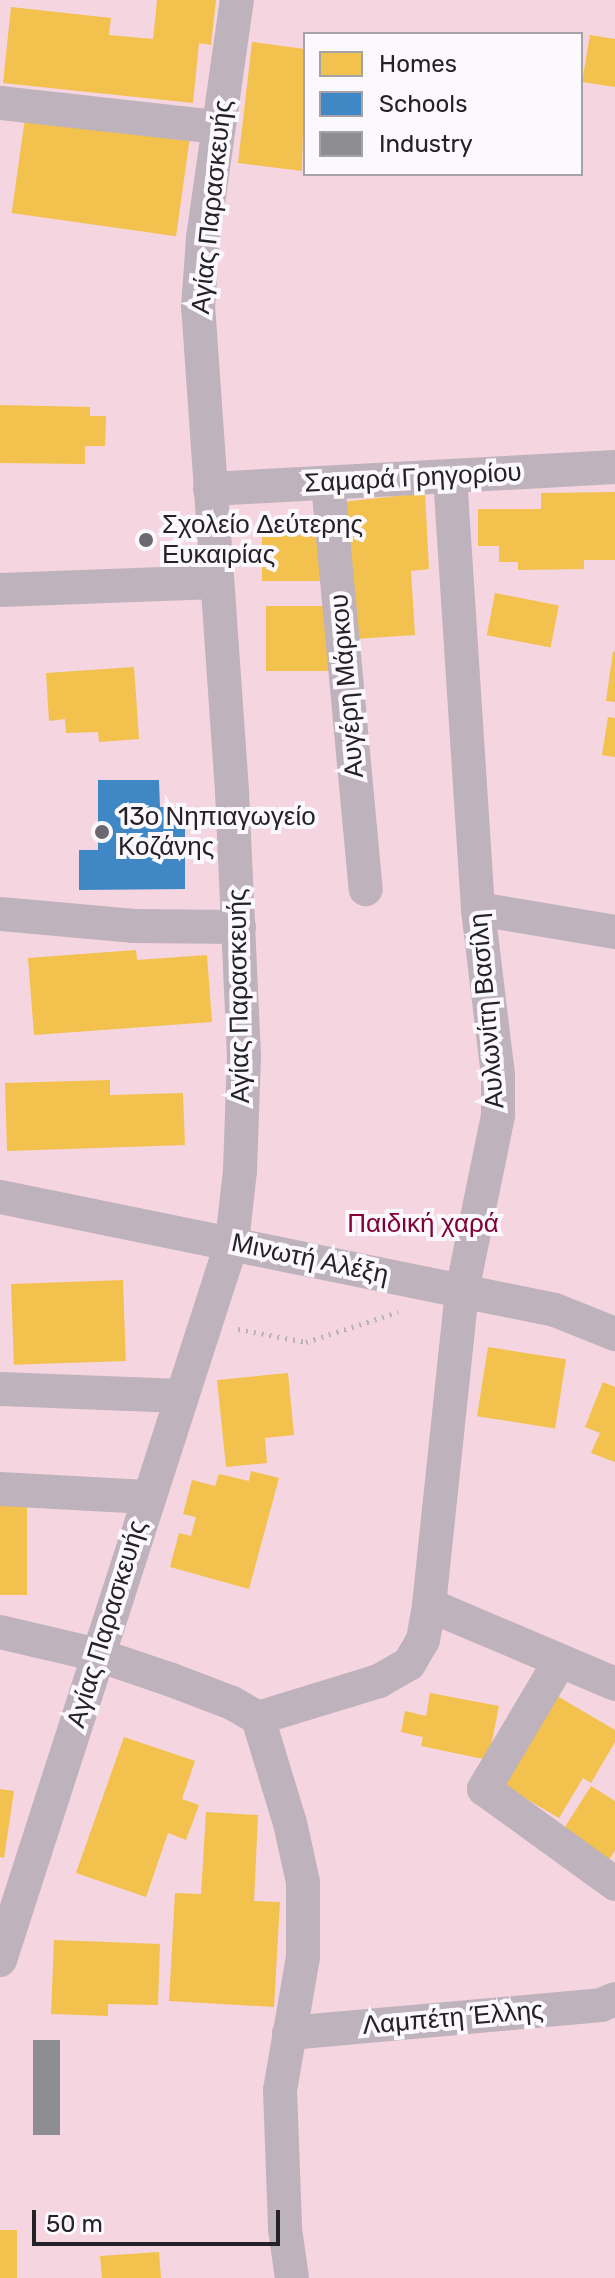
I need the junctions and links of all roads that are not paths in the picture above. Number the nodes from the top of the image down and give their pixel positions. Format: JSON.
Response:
{"nodes":[{"id":1,"x":237,"y":0,"type":"edge"},
{"id":2,"x":0,"y":103,"type":"edge"},
{"id":3,"x":218,"y":127,"type":"junction"},
{"id":4,"x":615,"y":467,"type":"edge"},
{"id":5,"x":450,"y":476,"type":"junction"},
{"id":6,"x":328,"y":483,"type":"junction"},
{"id":7,"x":210,"y":489,"type":"junction"},
{"id":8,"x":217,"y":582,"type":"junction"},
{"id":9,"x":0,"y":590,"type":"edge"},
{"id":10,"x":366,"y":889,"type":"dead end"},
{"id":11,"x":478,"y":909,"type":"junction"},
{"id":12,"x":0,"y":914,"type":"edge"},
{"id":13,"x":239,"y":927,"type":"junction"},
{"id":14,"x":615,"y":932,"type":"edge"},
{"id":15,"x":0,"y":1197,"type":"edge"},
{"id":16,"x":232,"y":1242,"type":"junction"},
{"id":17,"x":462,"y":1291,"type":"junction"},
{"id":18,"x":615,"y":1334,"type":"edge"},
{"id":19,"x":0,"y":1389,"type":"edge"},
{"id":20,"x":181,"y":1396,"type":"junction"},
{"id":21,"x":0,"y":1489,"type":"edge"},
{"id":22,"x":147,"y":1497,"type":"junction"},
{"id":23,"x":429,"y":1605,"type":"junction"},
{"id":24,"x":0,"y":1632,"type":"edge"},
{"id":25,"x":98,"y":1655,"type":"junction"},
{"id":26,"x":560,"y":1661,"type":"junction"},
{"id":27,"x":615,"y":1684,"type":"edge"},
{"id":28,"x":258,"y":1718,"type":"junction"},
{"id":29,"x":615,"y":1884,"type":"edge"},
{"id":30,"x":0,"y":1960,"type":"edge"},
{"id":31,"x":615,"y":1999,"type":"edge"},
{"id":32,"x":289,"y":2033,"type":"junction"},
{"id":33,"x":292,"y":2278,"type":"edge"}],
"edges":[{"from":1,"to":3,"type":"street","name":"Αγίας Παρασκευής"},
{"from":2,"to":3,"type":"street"},
{"from":3,"to":7,"type":"street","name":"Αγίας Παρασκευής"},
{"from":4,"to":5,"type":"street","name":"Σαμαρά Γρηγορίου"},
{"from":5,"to":6,"type":"street","name":"Σαμαρά Γρηγορίου"},
{"from":5,"to":11,"type":"street","name":"Αυλωνίτη Βασίλη"},
{"from":6,"to":7,"type":"street","name":"Σαμαρά Γρηγορίου"},
{"from":6,"to":10,"type":"street","name":"Αυγέρη Μάρκου"},
{"from":7,"to":8,"type":"street","name":"Αγίας Παρασκευής"},
{"from":8,"to":9,"type":"street"},
{"from":8,"to":13,"type":"street","name":"Αγίας Παρασκευής"},
{"from":11,"to":14,"type":"street"},
{"from":11,"to":17,"type":"street","name":"Αυλωνίτη Βασίλη"},
{"from":12,"to":13,"type":"street"},
{"from":13,"to":16,"type":"street","name":"Αγίας Παρασκευής"},
{"from":15,"to":16,"type":"street","name":"Μινωτή Αλέξη"},
{"from":16,"to":17,"type":"street","name":"Μινωτή Αλέξη"},
{"from":16,"to":20,"type":"street","name":"Αγίας Παρασκευής"},
{"from":17,"to":18,"type":"street","name":"Μινωτή Αλέξη"},
{"from":17,"to":23,"type":"street","name":"Αυλωνίτη Βασίλη"},
{"from":19,"to":20,"type":"street"},
{"from":20,"to":22,"type":"street","name":"Αγίας Παρασκευής"},
{"from":21,"to":22,"type":"street"},
{"from":22,"to":25,"type":"street","name":"Αγίας Παρασκευής"},
{"from":23,"to":26,"type":"street"},
{"from":23,"to":28,"type":"street","name":"Αυλωνίτη Βασίλη"},
{"from":24,"to":25,"type":"street"},
{"from":25,"to":28,"type":"street"},
{"from":25,"to":30,"type":"street","name":"Αγίας Παρασκευής"},
{"from":26,"to":27,"type":"street"},
{"from":26,"to":29,"type":"street"},
{"from":28,"to":32,"type":"street"},
{"from":31,"to":32,"type":"street","name":"Λαμπέτη Έλλης"},
{"from":32,"to":33,"type":"street"}]}
